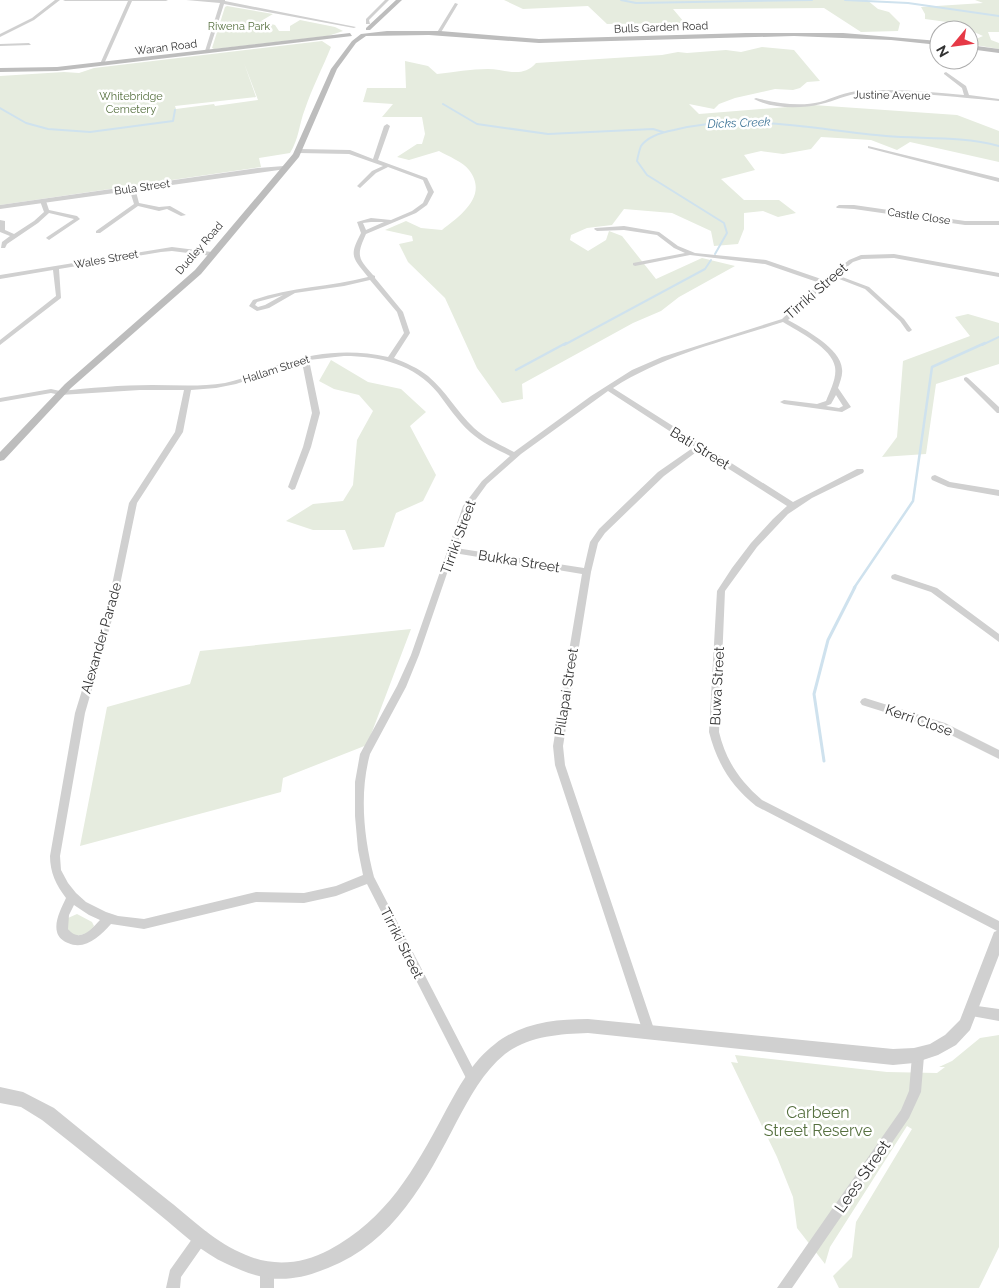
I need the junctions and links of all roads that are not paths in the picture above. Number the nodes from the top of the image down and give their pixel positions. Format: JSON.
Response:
{"nodes":[{"id":1,"x":58,"y":0,"type":"edge"},
{"id":2,"x":66,"y":0,"type":"edge"},
{"id":3,"x":131,"y":0,"type":"edge"},
{"id":4,"x":166,"y":0,"type":"edge"},
{"id":5,"x":188,"y":0,"type":"edge"},
{"id":6,"x":387,"y":0,"type":"edge"},
{"id":7,"x":399,"y":0,"type":"edge"},
{"id":8,"x":222,"y":1,"type":"edge"},
{"id":9,"x":456,"y":4,"type":"dead end"},
{"id":10,"x":337,"y":26,"type":"junction"},
{"id":11,"x":356,"y":27,"type":"junction"},
{"id":12,"x":367,"y":30,"type":"junction"},
{"id":13,"x":438,"y":33,"type":"junction"},
{"id":14,"x":350,"y":35,"type":"junction"},
{"id":15,"x":0,"y":36,"type":"edge"},
{"id":16,"x":929,"y":42,"type":"edge"},
{"id":17,"x":29,"y":44,"type":"dead end"},
{"id":18,"x":0,"y":45,"type":"edge"},
{"id":19,"x":979,"y":48,"type":"edge"},
{"id":20,"x":207,"y":51,"type":"junction"},
{"id":21,"x":999,"y":51,"type":"edge"},
{"id":22,"x":102,"y":64,"type":"junction"},
{"id":23,"x":0,"y":70,"type":"edge"},
{"id":24,"x":946,"y":73,"type":"dead end"},
{"id":25,"x":967,"y":97,"type":"junction"},
{"id":26,"x":756,"y":99,"type":"dead end"},
{"id":27,"x":999,"y":100,"type":"edge"},
{"id":28,"x":387,"y":126,"type":"dead end"},
{"id":29,"x":870,"y":147,"type":"dead end"},
{"id":30,"x":298,"y":151,"type":"junction"},
{"id":31,"x":376,"y":160,"type":"junction"},
{"id":32,"x":388,"y":165,"type":"junction"},
{"id":33,"x":284,"y":168,"type":"junction"},
{"id":34,"x":999,"y":180,"type":"edge"},
{"id":35,"x":360,"y":186,"type":"dead end"},
{"id":36,"x":132,"y":188,"type":"junction"},
{"id":37,"x":43,"y":201,"type":"junction"},
{"id":38,"x":136,"y":204,"type":"junction"},
{"id":39,"x":0,"y":207,"type":"edge"},
{"id":40,"x":838,"y":207,"type":"dead end"},
{"id":41,"x":47,"y":211,"type":"junction"},
{"id":42,"x":183,"y":216,"type":"dead end"},
{"id":43,"x":2,"y":220,"type":"dead end"},
{"id":44,"x":392,"y":221,"type":"junction"},
{"id":45,"x":999,"y":223,"type":"edge"},
{"id":46,"x":597,"y":229,"type":"dead end"},
{"id":47,"x":98,"y":232,"type":"dead end"},
{"id":48,"x":364,"y":233,"type":"junction"},
{"id":49,"x":15,"y":236,"type":"junction"},
{"id":50,"x":49,"y":238,"type":"dead end"},
{"id":51,"x":3,"y":247,"type":"dead end"},
{"id":52,"x":212,"y":254,"type":"junction"},
{"id":53,"x":690,"y":254,"type":"junction"},
{"id":54,"x":635,"y":264,"type":"dead end"},
{"id":55,"x":56,"y":267,"type":"junction"},
{"id":56,"x":833,"y":275,"type":"junction"},
{"id":57,"x":999,"y":276,"type":"edge"},
{"id":58,"x":0,"y":277,"type":"edge"},
{"id":59,"x":372,"y":277,"type":"junction"},
{"id":60,"x":825,"y":283,"type":"junction"},
{"id":61,"x":292,"y":292,"type":"junction"},
{"id":62,"x":784,"y":320,"type":"junction"},
{"id":63,"x":909,"y":330,"type":"dead end"},
{"id":64,"x":0,"y":343,"type":"edge"},
{"id":65,"x":305,"y":359,"type":"junction"},
{"id":66,"x":390,"y":359,"type":"junction"},
{"id":67,"x":966,"y":380,"type":"dead end"},
{"id":68,"x":188,"y":388,"type":"junction"},
{"id":69,"x":608,"y":388,"type":"junction"},
{"id":70,"x":835,"y":388,"type":"junction"},
{"id":71,"x":60,"y":393,"type":"junction"},
{"id":72,"x":0,"y":400,"type":"edge"},
{"id":73,"x":784,"y":402,"type":"dead end"},
{"id":74,"x":819,"y":406,"type":"junction"},
{"id":75,"x":999,"y":411,"type":"edge"},
{"id":76,"x":699,"y":448,"type":"junction"},
{"id":77,"x":516,"y":456,"type":"junction"},
{"id":78,"x":0,"y":458,"type":"edge"},
{"id":79,"x":860,"y":471,"type":"dead end"},
{"id":80,"x":935,"y":478,"type":"dead end"},
{"id":81,"x":292,"y":486,"type":"dead end"},
{"id":82,"x":999,"y":493,"type":"edge"},
{"id":83,"x":793,"y":506,"type":"junction"},
{"id":84,"x":451,"y":550,"type":"junction"},
{"id":85,"x":587,"y":572,"type":"junction"},
{"id":86,"x":894,"y":577,"type":"dead end"},
{"id":87,"x":999,"y":639,"type":"edge"},
{"id":88,"x":865,"y":702,"type":"dead end"},
{"id":89,"x":999,"y":755,"type":"edge"},
{"id":90,"x":368,"y":878,"type":"junction"},
{"id":91,"x":72,"y":897,"type":"junction"},
{"id":92,"x":108,"y":919,"type":"junction"},
{"id":93,"x":999,"y":927,"type":"edge"},
{"id":94,"x":999,"y":937,"type":"edge"},
{"id":95,"x":970,"y":1011,"type":"junction"},
{"id":96,"x":999,"y":1015,"type":"edge"},
{"id":97,"x":649,"y":1032,"type":"junction"},
{"id":98,"x":918,"y":1056,"type":"junction"},
{"id":99,"x":472,"y":1078,"type":"junction"},
{"id":100,"x":0,"y":1095,"type":"edge"},
{"id":101,"x":202,"y":1237,"type":"junction"},
{"id":102,"x":266,"y":1272,"type":"junction"},
{"id":103,"x":173,"y":1288,"type":"edge"},
{"id":104,"x":267,"y":1288,"type":"edge"},
{"id":105,"x":784,"y":1288,"type":"edge"}],
"edges":[{"from":1,"to":15,"type":"street"},
{"from":2,"to":3,"type":"street"},
{"from":3,"to":4,"type":"street"},
{"from":3,"to":22,"type":"street"},
{"from":5,"to":8,"type":"street"},
{"from":6,"to":12,"type":"street"},
{"from":7,"to":12,"type":"main road","name":"Dudley Road"},
{"from":8,"to":10,"type":"street"},
{"from":8,"to":20,"type":"street"},
{"from":9,"to":13,"type":"street"},
{"from":10,"to":11,"type":"street"},
{"from":10,"to":14,"type":"street"},
{"from":11,"to":12,"type":"main road","name":"Bulls Garden Road"},
{"from":11,"to":14,"type":"main road"},
{"from":12,"to":13,"type":"main road","name":"Bulls Garden Road"},
{"from":12,"to":14,"type":"main road","name":"Dudley Road"},
{"from":13,"to":16,"type":"main road","name":"Bulls Garden Road"},
{"from":14,"to":20,"type":"main road","name":"Waran Road"},
{"from":14,"to":30,"type":"main road","name":"Dudley Road"},
{"from":17,"to":18,"type":"street"},
{"from":19,"to":21,"type":"main road"},
{"from":20,"to":22,"type":"main road","name":"Waran Road"},
{"from":22,"to":23,"type":"main road","name":"Waran Road"},
{"from":24,"to":25,"type":"street"},
{"from":25,"to":26,"type":"street","name":"Justine Avenue"},
{"from":25,"to":27,"type":"street","name":"Justine Avenue"},
{"from":28,"to":31,"type":"street"},
{"from":29,"to":34,"type":"street"},
{"from":30,"to":31,"type":"street"},
{"from":30,"to":33,"type":"main road","name":"Dudley Road"},
{"from":31,"to":32,"type":"street"},
{"from":32,"to":35,"type":"street"},
{"from":32,"to":44,"type":"street"},
{"from":33,"to":36,"type":"street","name":"Bula Street"},
{"from":33,"to":52,"type":"main road","name":"Dudley Road"},
{"from":36,"to":37,"type":"street","name":"Bula Street"},
{"from":36,"to":38,"type":"street"},
{"from":37,"to":39,"type":"street","name":"Bula Street"},
{"from":37,"to":41,"type":"street"},
{"from":38,"to":42,"type":"street"},
{"from":38,"to":47,"type":"street"},
{"from":40,"to":45,"type":"street","name":"Castle Close"},
{"from":41,"to":49,"type":"street"},
{"from":41,"to":50,"type":"street"},
{"from":43,"to":49,"type":"street"},
{"from":44,"to":48,"type":"street"},
{"from":44,"to":48,"type":"street"},
{"from":46,"to":53,"type":"street"},
{"from":48,"to":59,"type":"street"},
{"from":49,"to":51,"type":"street"},
{"from":52,"to":55,"type":"street","name":"Wales Street"},
{"from":52,"to":71,"type":"main road","name":"Dudley Road"},
{"from":53,"to":54,"type":"street"},
{"from":53,"to":60,"type":"street"},
{"from":55,"to":58,"type":"street","name":"Wales Street"},
{"from":55,"to":64,"type":"street"},
{"from":56,"to":57,"type":"street","name":"Tirriki Street"},
{"from":56,"to":60,"type":"street","name":"Tirriki Street"},
{"from":56,"to":63,"type":"street"},
{"from":59,"to":61,"type":"street"},
{"from":59,"to":66,"type":"street"},
{"from":60,"to":62,"type":"street","name":"Tirriki Street"},
{"from":61,"to":61,"type":"street"},
{"from":62,"to":69,"type":"street","name":"Tirriki Street"},
{"from":62,"to":70,"type":"street"},
{"from":65,"to":66,"type":"street","name":"Hallam Street"},
{"from":65,"to":68,"type":"street","name":"Hallam Street"},
{"from":65,"to":81,"type":"street"},
{"from":66,"to":77,"type":"street","name":"Hallam Street"},
{"from":67,"to":75,"type":"street"},
{"from":68,"to":71,"type":"street","name":"Hallam Street"},
{"from":68,"to":91,"type":"street","name":"Alexander Parade"},
{"from":69,"to":76,"type":"street","name":"Bati Street"},
{"from":69,"to":77,"type":"street","name":"Tirriki Street"},
{"from":70,"to":74,"type":"street"},
{"from":70,"to":74,"type":"street"},
{"from":71,"to":72,"type":"street"},
{"from":71,"to":78,"type":"main road","name":"Dudley Road"},
{"from":73,"to":74,"type":"street"},
{"from":76,"to":83,"type":"street","name":"Bati Street"},
{"from":76,"to":85,"type":"street","name":"Pillapai Street"},
{"from":77,"to":84,"type":"street","name":"Tirriki Street"},
{"from":79,"to":83,"type":"street","name":"Buwa Street"},
{"from":80,"to":82,"type":"street"},
{"from":83,"to":93,"type":"street","name":"Buwa Street"},
{"from":84,"to":85,"type":"street","name":"Bukka Street"},
{"from":84,"to":90,"type":"street","name":"Tirriki Street"},
{"from":85,"to":97,"type":"street","name":"Pillapai Street"},
{"from":86,"to":87,"type":"street"},
{"from":88,"to":89,"type":"street","name":"Kerri Close"},
{"from":90,"to":92,"type":"street","name":"Alexander Parade"},
{"from":90,"to":99,"type":"street","name":"Tirriki Street"},
{"from":91,"to":92,"type":"street","name":"Alexander Parade"},
{"from":91,"to":92,"type":"street"},
{"from":94,"to":95,"type":"street"},
{"from":95,"to":96,"type":"street"},
{"from":95,"to":98,"type":"street"},
{"from":97,"to":98,"type":"street"},
{"from":97,"to":99,"type":"street"},
{"from":98,"to":105,"type":"street","name":"Lees Street"},
{"from":99,"to":102,"type":"street"},
{"from":100,"to":101,"type":"street"},
{"from":101,"to":102,"type":"street"},
{"from":101,"to":103,"type":"street"},
{"from":102,"to":104,"type":"street"}]}
